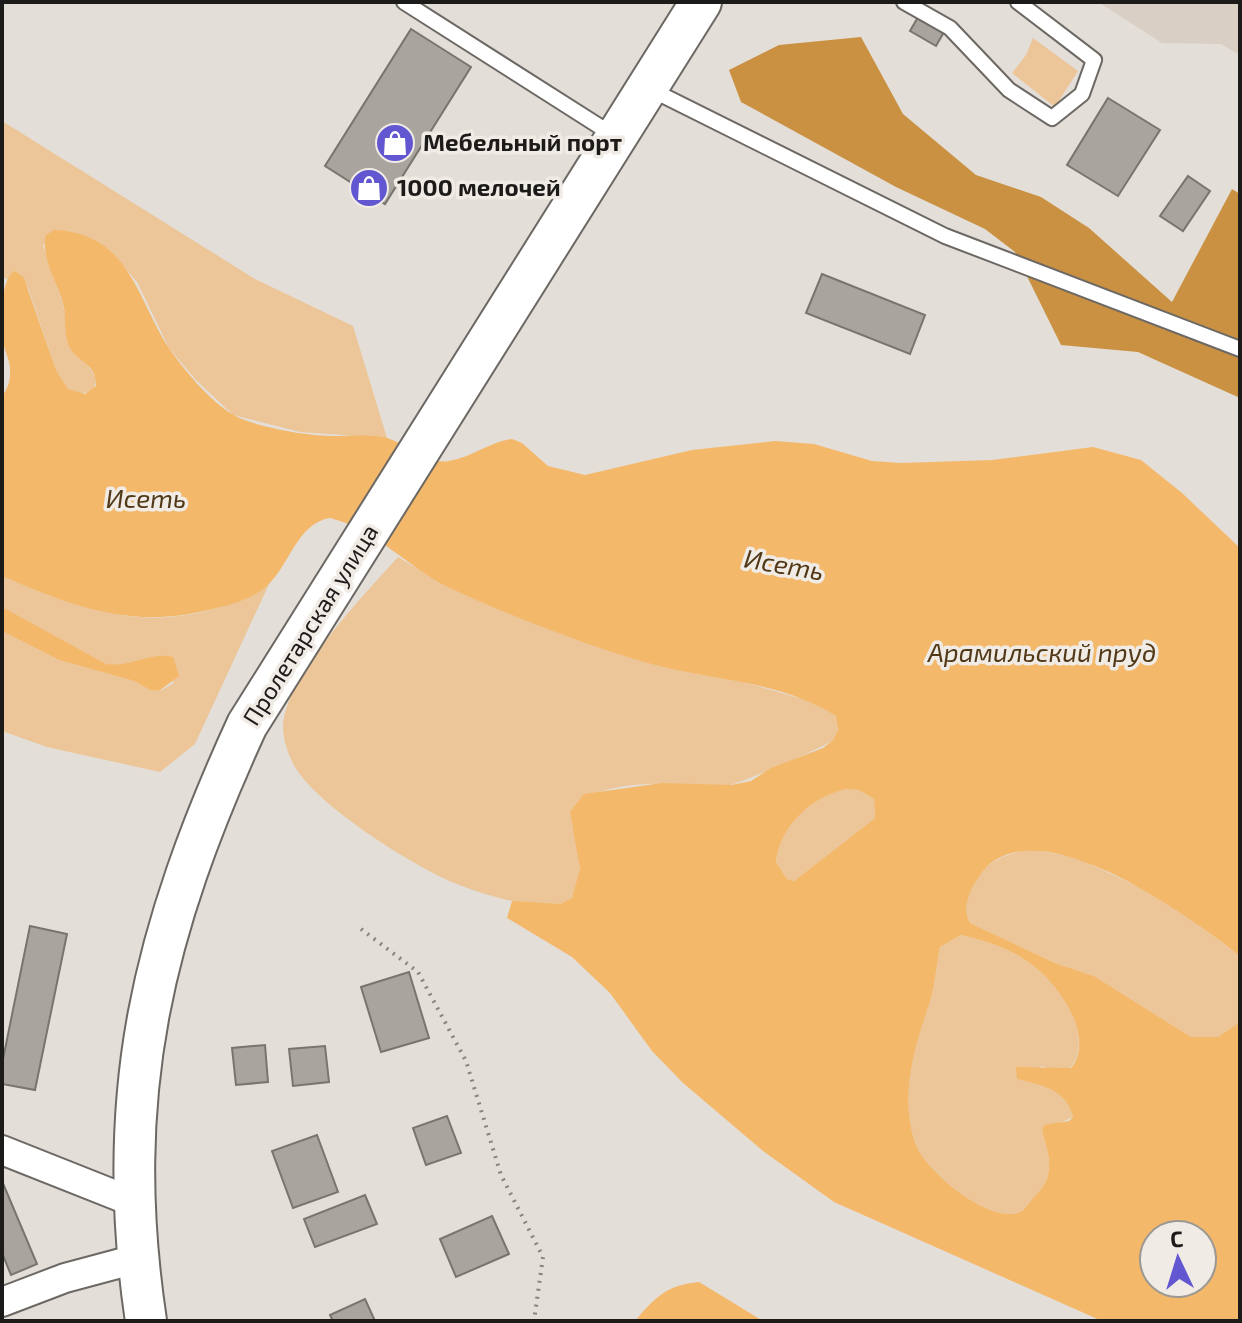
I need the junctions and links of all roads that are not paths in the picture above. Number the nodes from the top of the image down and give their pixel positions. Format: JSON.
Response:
{"nodes":[{"id":1,"x":404,"y":2,"type":"edge"},
{"id":2,"x":701,"y":2,"type":"edge"},
{"id":3,"x":904,"y":2,"type":"edge"},
{"id":4,"x":1018,"y":2,"type":"edge"},
{"id":5,"x":647,"y":88,"type":"junction"},
{"id":6,"x":617,"y":137,"type":"junction"},
{"id":7,"x":1240,"y":349,"type":"edge"},
{"id":8,"x":2,"y":1150,"type":"edge"},
{"id":9,"x":133,"y":1202,"type":"junction"},
{"id":10,"x":136,"y":1259,"type":"junction"},
{"id":11,"x":2,"y":1302,"type":"edge"},
{"id":12,"x":146,"y":1321,"type":"edge"}],
"edges":[{"from":1,"to":6,"type":"lane"},
{"from":2,"to":5,"type":"main road","name":"Пролетарская улица"},
{"from":3,"to":4,"type":"lane"},
{"from":5,"to":6,"type":"main road","name":"Пролетарская улица"},
{"from":5,"to":7,"type":"lane"},
{"from":6,"to":9,"type":"main road","name":"Пролетарская улица"},
{"from":8,"to":9,"type":"street"},
{"from":9,"to":10,"type":"main road","name":"Пролетарская улица"},
{"from":10,"to":11,"type":"street"},
{"from":10,"to":12,"type":"main road","name":"Пролетарская улица"}]}
